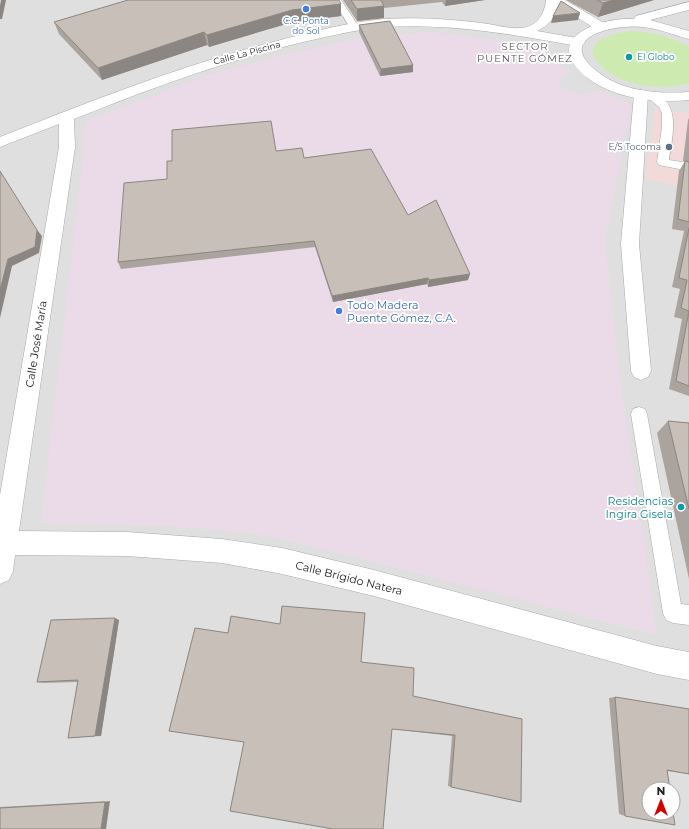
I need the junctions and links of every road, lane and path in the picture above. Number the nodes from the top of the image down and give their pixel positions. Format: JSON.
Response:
{"nodes":[{"id":1,"x":337,"y":0,"type":"edge"},
{"id":2,"x":552,"y":0,"type":"edge"},
{"id":3,"x":556,"y":0,"type":"edge"},
{"id":4,"x":689,"y":6,"type":"edge"},
{"id":5,"x":614,"y":24,"type":"junction"},
{"id":6,"x":600,"y":26,"type":"junction"},
{"id":7,"x":354,"y":27,"type":"junction"},
{"id":8,"x":522,"y":32,"type":"junction"},
{"id":9,"x":689,"y":35,"type":"edge"},
{"id":10,"x":578,"y":42,"type":"junction"},
{"id":11,"x":646,"y":95,"type":"junction"},
{"id":12,"x":689,"y":96,"type":"edge"},
{"id":13,"x":689,"y":103,"type":"edge"},
{"id":14,"x":66,"y":116,"type":"junction"},
{"id":15,"x":0,"y":142,"type":"edge"},
{"id":16,"x":689,"y":167,"type":"edge"},
{"id":17,"x":641,"y":371,"type":"dead end"},
{"id":18,"x":639,"y":414,"type":"dead end"},
{"id":19,"x":3,"y":543,"type":"edge"},
{"id":20,"x":0,"y":572,"type":"edge"},
{"id":21,"x":689,"y":615,"type":"edge"},
{"id":22,"x":689,"y":666,"type":"edge"}],
"edges":[{"from":1,"to":7,"type":"lane"},
{"from":2,"to":8,"type":"street"},
{"from":3,"to":6,"type":"street"},
{"from":4,"to":5,"type":"street"},
{"from":5,"to":6,"type":"street"},
{"from":5,"to":9,"type":"street"},
{"from":6,"to":10,"type":"street"},
{"from":7,"to":8,"type":"street","name":"Calle La Piscina"},
{"from":7,"to":14,"type":"street","name":"Calle La Piscina"},
{"from":8,"to":10,"type":"street","name":"Calle La Piscina"},
{"from":10,"to":11,"type":"street"},
{"from":11,"to":12,"type":"street"},
{"from":11,"to":13,"type":"street"},
{"from":11,"to":16,"type":"lane"},
{"from":11,"to":17,"type":"street"},
{"from":14,"to":15,"type":"street","name":"Calle La Piscina"},
{"from":14,"to":19,"type":"street","name":"Calle José María"},
{"from":18,"to":21,"type":"lane"},
{"from":19,"to":20,"type":"street","name":"Calle José María"},
{"from":19,"to":22,"type":"street","name":"Calle Brígido Natera"}]}
